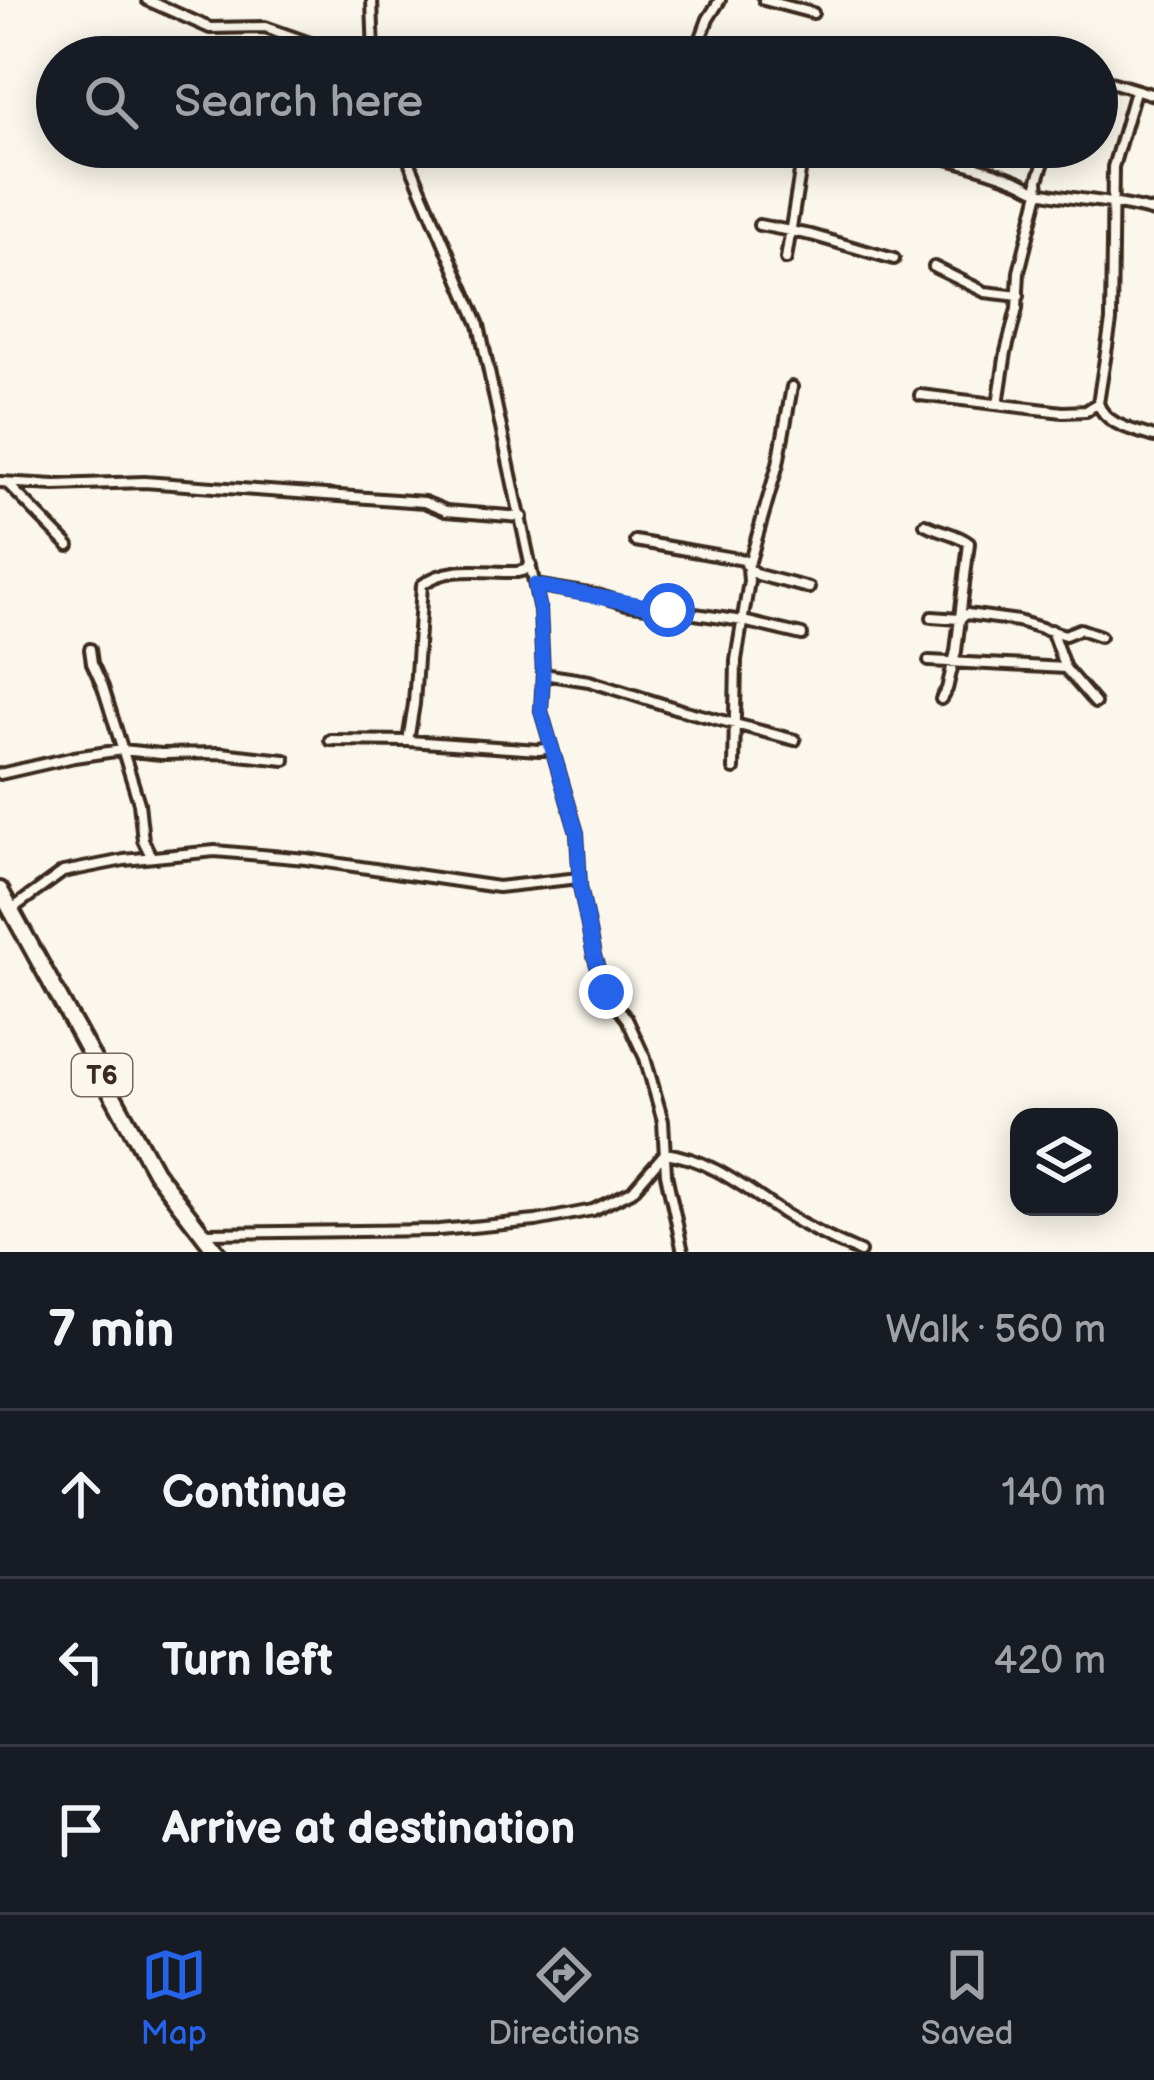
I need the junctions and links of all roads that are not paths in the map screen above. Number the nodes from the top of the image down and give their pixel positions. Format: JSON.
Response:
{"nodes":[{"id":1,"x":147,"y":0,"type":"edge"},
{"id":2,"x":372,"y":0,"type":"edge"},
{"id":3,"x":720,"y":0,"type":"edge"},
{"id":4,"x":764,"y":0,"type":"edge"},
{"id":5,"x":813,"y":13,"type":"dead end"},
{"id":6,"x":291,"y":36,"type":"edge"},
{"id":7,"x":373,"y":36,"type":"edge"},
{"id":8,"x":702,"y":36,"type":"edge"},
{"id":9,"x":1118,"y":85,"type":"edge"},
{"id":10,"x":1136,"y":91,"type":"junction"},
{"id":11,"x":1154,"y":95,"type":"edge"},
{"id":12,"x":1118,"y":150,"type":"edge"},
{"id":13,"x":412,"y":168,"type":"edge"},
{"id":14,"x":800,"y":168,"type":"edge"},
{"id":15,"x":973,"y":168,"type":"edge"},
{"id":16,"x":1042,"y":168,"type":"edge"},
{"id":17,"x":1113,"y":168,"type":"edge"},
{"id":18,"x":1039,"y":192,"type":"junction"},
{"id":19,"x":1112,"y":202,"type":"junction"},
{"id":20,"x":1154,"y":212,"type":"edge"},
{"id":21,"x":759,"y":225,"type":"dead end"},
{"id":22,"x":791,"y":232,"type":"junction"},
{"id":23,"x":786,"y":259,"type":"dead end"},
{"id":24,"x":894,"y":259,"type":"dead end"},
{"id":25,"x":934,"y":267,"type":"dead end"},
{"id":26,"x":1019,"y":296,"type":"junction"},
{"id":27,"x":792,"y":387,"type":"dead end"},
{"id":28,"x":920,"y":395,"type":"dead end"},
{"id":29,"x":1098,"y":403,"type":"junction"},
{"id":30,"x":998,"y":404,"type":"junction"},
{"id":31,"x":1154,"y":437,"type":"edge"},
{"id":32,"x":3,"y":482,"type":"edge"},
{"id":33,"x":522,"y":517,"type":"junction"},
{"id":34,"x":925,"y":524,"type":"dead end"},
{"id":35,"x":634,"y":541,"type":"dead end"},
{"id":36,"x":69,"y":546,"type":"dead end"},
{"id":37,"x":531,"y":565,"type":"junction"},
{"id":38,"x":748,"y":568,"type":"junction"},
{"id":39,"x":535,"y":585,"type":"junction"},
{"id":40,"x":808,"y":588,"type":"dead end"},
{"id":41,"x":932,"y":617,"type":"dead end"},
{"id":42,"x":959,"y":619,"type":"junction"},
{"id":43,"x":742,"y":621,"type":"junction"},
{"id":44,"x":1051,"y":630,"type":"junction"},
{"id":45,"x":802,"y":635,"type":"dead end"},
{"id":46,"x":1100,"y":636,"type":"dead end"},
{"id":47,"x":90,"y":649,"type":"dead end"},
{"id":48,"x":928,"y":662,"type":"dead end"},
{"id":49,"x":953,"y":664,"type":"junction"},
{"id":50,"x":1065,"y":668,"type":"junction"},
{"id":51,"x":543,"y":674,"type":"junction"},
{"id":52,"x":941,"y":699,"type":"dead end"},
{"id":53,"x":1095,"y":703,"type":"dead end"},
{"id":54,"x":735,"y":723,"type":"junction"},
{"id":55,"x":330,"y":740,"type":"dead end"},
{"id":56,"x":795,"y":740,"type":"dead end"},
{"id":57,"x":408,"y":741,"type":"junction"},
{"id":58,"x":551,"y":748,"type":"junction"},
{"id":59,"x":122,"y":750,"type":"junction"},
{"id":60,"x":286,"y":760,"type":"dead end"},
{"id":61,"x":734,"y":770,"type":"dead end"},
{"id":62,"x":0,"y":774,"type":"edge"},
{"id":63,"x":150,"y":854,"type":"dead end"},
{"id":64,"x":579,"y":878,"type":"junction"},
{"id":65,"x":0,"y":890,"type":"edge"},
{"id":66,"x":11,"y":910,"type":"junction"},
{"id":67,"x":664,"y":1153,"type":"junction"},
{"id":68,"x":202,"y":1233,"type":"junction"},
{"id":69,"x":217,"y":1252,"type":"edge"},
{"id":70,"x":683,"y":1252,"type":"edge"},
{"id":71,"x":860,"y":1252,"type":"edge"}],
"edges":[{"from":1,"to":6,"type":"street"},
{"from":2,"to":7,"type":"street"},
{"from":3,"to":8,"type":"street"},
{"from":4,"to":5,"type":"street"},
{"from":9,"to":10,"type":"street"},
{"from":10,"to":11,"type":"street"},
{"from":10,"to":12,"type":"street"},
{"from":13,"to":33,"type":"street"},
{"from":14,"to":22,"type":"street"},
{"from":15,"to":18,"type":"street"},
{"from":16,"to":18,"type":"street"},
{"from":17,"to":19,"type":"street"},
{"from":18,"to":19,"type":"street"},
{"from":18,"to":26,"type":"street"},
{"from":19,"to":20,"type":"street"},
{"from":19,"to":29,"type":"street"},
{"from":21,"to":22,"type":"street"},
{"from":22,"to":23,"type":"street"},
{"from":22,"to":24,"type":"street"},
{"from":25,"to":26,"type":"street"},
{"from":26,"to":30,"type":"street"},
{"from":27,"to":38,"type":"street"},
{"from":28,"to":30,"type":"street"},
{"from":29,"to":30,"type":"street"},
{"from":29,"to":31,"type":"street"},
{"from":32,"to":33,"type":"street"},
{"from":32,"to":36,"type":"street"},
{"from":33,"to":37,"type":"street"},
{"from":34,"to":42,"type":"street"},
{"from":35,"to":38,"type":"street"},
{"from":37,"to":39,"type":"street"},
{"from":37,"to":57,"type":"street"},
{"from":38,"to":40,"type":"street"},
{"from":38,"to":43,"type":"street"},
{"from":39,"to":43,"type":"street"},
{"from":39,"to":51,"type":"street"},
{"from":41,"to":42,"type":"street"},
{"from":42,"to":44,"type":"street"},
{"from":42,"to":49,"type":"street"},
{"from":43,"to":45,"type":"street"},
{"from":43,"to":54,"type":"street"},
{"from":44,"to":46,"type":"street"},
{"from":44,"to":50,"type":"street"},
{"from":47,"to":59,"type":"street"},
{"from":48,"to":49,"type":"street"},
{"from":49,"to":50,"type":"street"},
{"from":49,"to":52,"type":"street"},
{"from":50,"to":53,"type":"street"},
{"from":51,"to":54,"type":"street"},
{"from":51,"to":58,"type":"street"},
{"from":54,"to":56,"type":"street"},
{"from":54,"to":61,"type":"street"},
{"from":55,"to":57,"type":"street"},
{"from":57,"to":58,"type":"street"},
{"from":58,"to":64,"type":"street"},
{"from":59,"to":60,"type":"street"},
{"from":59,"to":62,"type":"street"},
{"from":59,"to":63,"type":"street"},
{"from":64,"to":66,"type":"street"},
{"from":64,"to":67,"type":"street"},
{"from":65,"to":66,"type":"highway","number":"T6"},
{"from":66,"to":68,"type":"highway","number":"T6"},
{"from":67,"to":68,"type":"street"},
{"from":67,"to":70,"type":"street"},
{"from":67,"to":71,"type":"street"},
{"from":68,"to":69,"type":"highway","number":"T6"}]}
